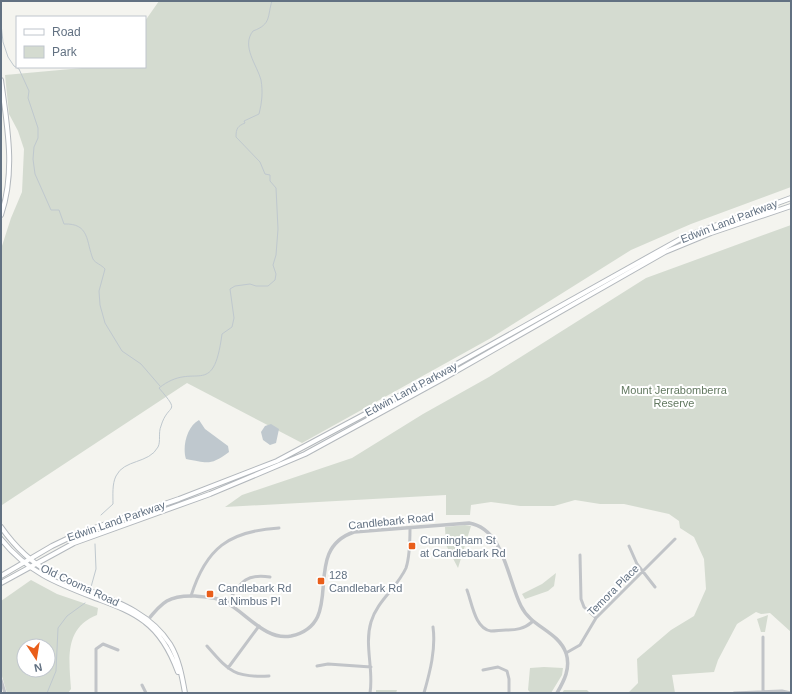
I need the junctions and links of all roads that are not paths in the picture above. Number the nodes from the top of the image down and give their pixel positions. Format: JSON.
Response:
{"nodes":[{"id":1,"x":1,"y":80,"type":"edge"},
{"id":2,"x":791,"y":198,"type":"edge"},
{"id":3,"x":791,"y":206,"type":"edge"},
{"id":4,"x":1,"y":216,"type":"edge"},
{"id":5,"x":1,"y":527,"type":"edge"},
{"id":6,"x":279,"y":528,"type":"dead end"},
{"id":7,"x":410,"y":528,"type":"junction"},
{"id":8,"x":1,"y":539,"type":"edge"},
{"id":9,"x":675,"y":539,"type":"dead end"},
{"id":10,"x":629,"y":546,"type":"dead end"},
{"id":11,"x":580,"y":555,"type":"dead end"},
{"id":12,"x":29,"y":559,"type":"junction"},
{"id":13,"x":24,"y":563,"type":"junction"},
{"id":14,"x":35,"y":564,"type":"junction"},
{"id":15,"x":29,"y":567,"type":"junction"},
{"id":16,"x":642,"y":573,"type":"junction"},
{"id":17,"x":1,"y":576,"type":"edge"},
{"id":18,"x":270,"y":577,"type":"dead end"},
{"id":19,"x":1,"y":583,"type":"edge"},
{"id":20,"x":655,"y":587,"type":"dead end"},
{"id":21,"x":467,"y":590,"type":"dead end"},
{"id":22,"x":86,"y":592,"type":"junction"},
{"id":23,"x":191,"y":596,"type":"junction"},
{"id":24,"x":227,"y":603,"type":"junction"},
{"id":25,"x":596,"y":618,"type":"junction"},
{"id":26,"x":147,"y":621,"type":"junction"},
{"id":27,"x":532,"y":622,"type":"junction"},
{"id":28,"x":259,"y":626,"type":"junction"},
{"id":29,"x":433,"y":627,"type":"dead end"},
{"id":30,"x":763,"y":637,"type":"dead end"},
{"id":31,"x":207,"y":646,"type":"dead end"},
{"id":32,"x":118,"y":650,"type":"dead end"},
{"id":33,"x":566,"y":653,"type":"junction"},
{"id":34,"x":317,"y":666,"type":"dead end"},
{"id":35,"x":228,"y":668,"type":"junction"},
{"id":36,"x":371,"y":668,"type":"junction"},
{"id":37,"x":483,"y":670,"type":"dead end"},
{"id":38,"x":269,"y":676,"type":"dead end"},
{"id":39,"x":1,"y":680,"type":"edge"},
{"id":40,"x":142,"y":685,"type":"dead end"},
{"id":41,"x":763,"y":692,"type":"edge"},
{"id":42,"x":5,"y":693,"type":"edge"},
{"id":43,"x":96,"y":693,"type":"edge"},
{"id":44,"x":146,"y":693,"type":"edge"},
{"id":45,"x":185,"y":693,"type":"edge"},
{"id":46,"x":370,"y":693,"type":"edge"},
{"id":47,"x":424,"y":693,"type":"edge"},
{"id":48,"x":509,"y":693,"type":"edge"},
{"id":49,"x":557,"y":693,"type":"edge"},
{"id":50,"x":734,"y":693,"type":"edge"},
{"id":51,"x":791,"y":693,"type":"edge"}],
"edges":[{"from":1,"to":4,"type":"main road"},
{"from":2,"to":12,"type":"main road","name":"Edwin Land Parkway"},
{"from":3,"to":14,"type":"main road","name":"Edwin Land Parkway"},
{"from":5,"to":12,"type":"main road","name":"Old Cooma Road"},
{"from":6,"to":23,"type":"street"},
{"from":7,"to":27,"type":"street","name":"Candlebark Road"},
{"from":7,"to":28,"type":"street","name":"Candlebark Road"},
{"from":7,"to":36,"type":"street"},
{"from":8,"to":13,"type":"main road","name":"Old Cooma Road"},
{"from":9,"to":16,"type":"street","name":"Temora Place"},
{"from":10,"to":16,"type":"street"},
{"from":11,"to":25,"type":"street"},
{"from":12,"to":13,"type":"main road","name":"Edwin Land Parkway"},
{"from":12,"to":14,"type":"main road","name":"Old Cooma Road"},
{"from":13,"to":15,"type":"main road","name":"Old Cooma Road"},
{"from":13,"to":17,"type":"main road","name":"Edwin Land Parkway"},
{"from":14,"to":15,"type":"main road","name":"Edwin Land Parkway"},
{"from":14,"to":22,"type":"main road","name":"Old Cooma Road"},
{"from":15,"to":19,"type":"main road","name":"Edwin Land Parkway"},
{"from":15,"to":22,"type":"main road","name":"Old Cooma Road"},
{"from":16,"to":20,"type":"street"},
{"from":16,"to":25,"type":"street","name":"Temora Place"},
{"from":18,"to":24,"type":"street"},
{"from":21,"to":27,"type":"street"},
{"from":22,"to":26,"type":"main road","name":"Old Cooma Road"},
{"from":23,"to":24,"type":"street","name":"Candlebark Road"},
{"from":23,"to":26,"type":"street","name":"Candlebark Road"},
{"from":24,"to":28,"type":"street","name":"Candlebark Road"},
{"from":25,"to":33,"type":"street","name":"Temora Place"},
{"from":26,"to":45,"type":"main road","name":"Old Cooma Road"},
{"from":27,"to":33,"type":"street","name":"Candlebark Road"},
{"from":28,"to":35,"type":"street"},
{"from":29,"to":47,"type":"street"},
{"from":30,"to":41,"type":"street"},
{"from":31,"to":35,"type":"street"},
{"from":32,"to":43,"type":"street"},
{"from":33,"to":49,"type":"street"},
{"from":34,"to":36,"type":"street"},
{"from":35,"to":38,"type":"street"},
{"from":36,"to":46,"type":"street"},
{"from":37,"to":48,"type":"street"},
{"from":39,"to":42,"type":"street"},
{"from":40,"to":44,"type":"street"},
{"from":41,"to":50,"type":"street"},
{"from":41,"to":51,"type":"street"}]}
